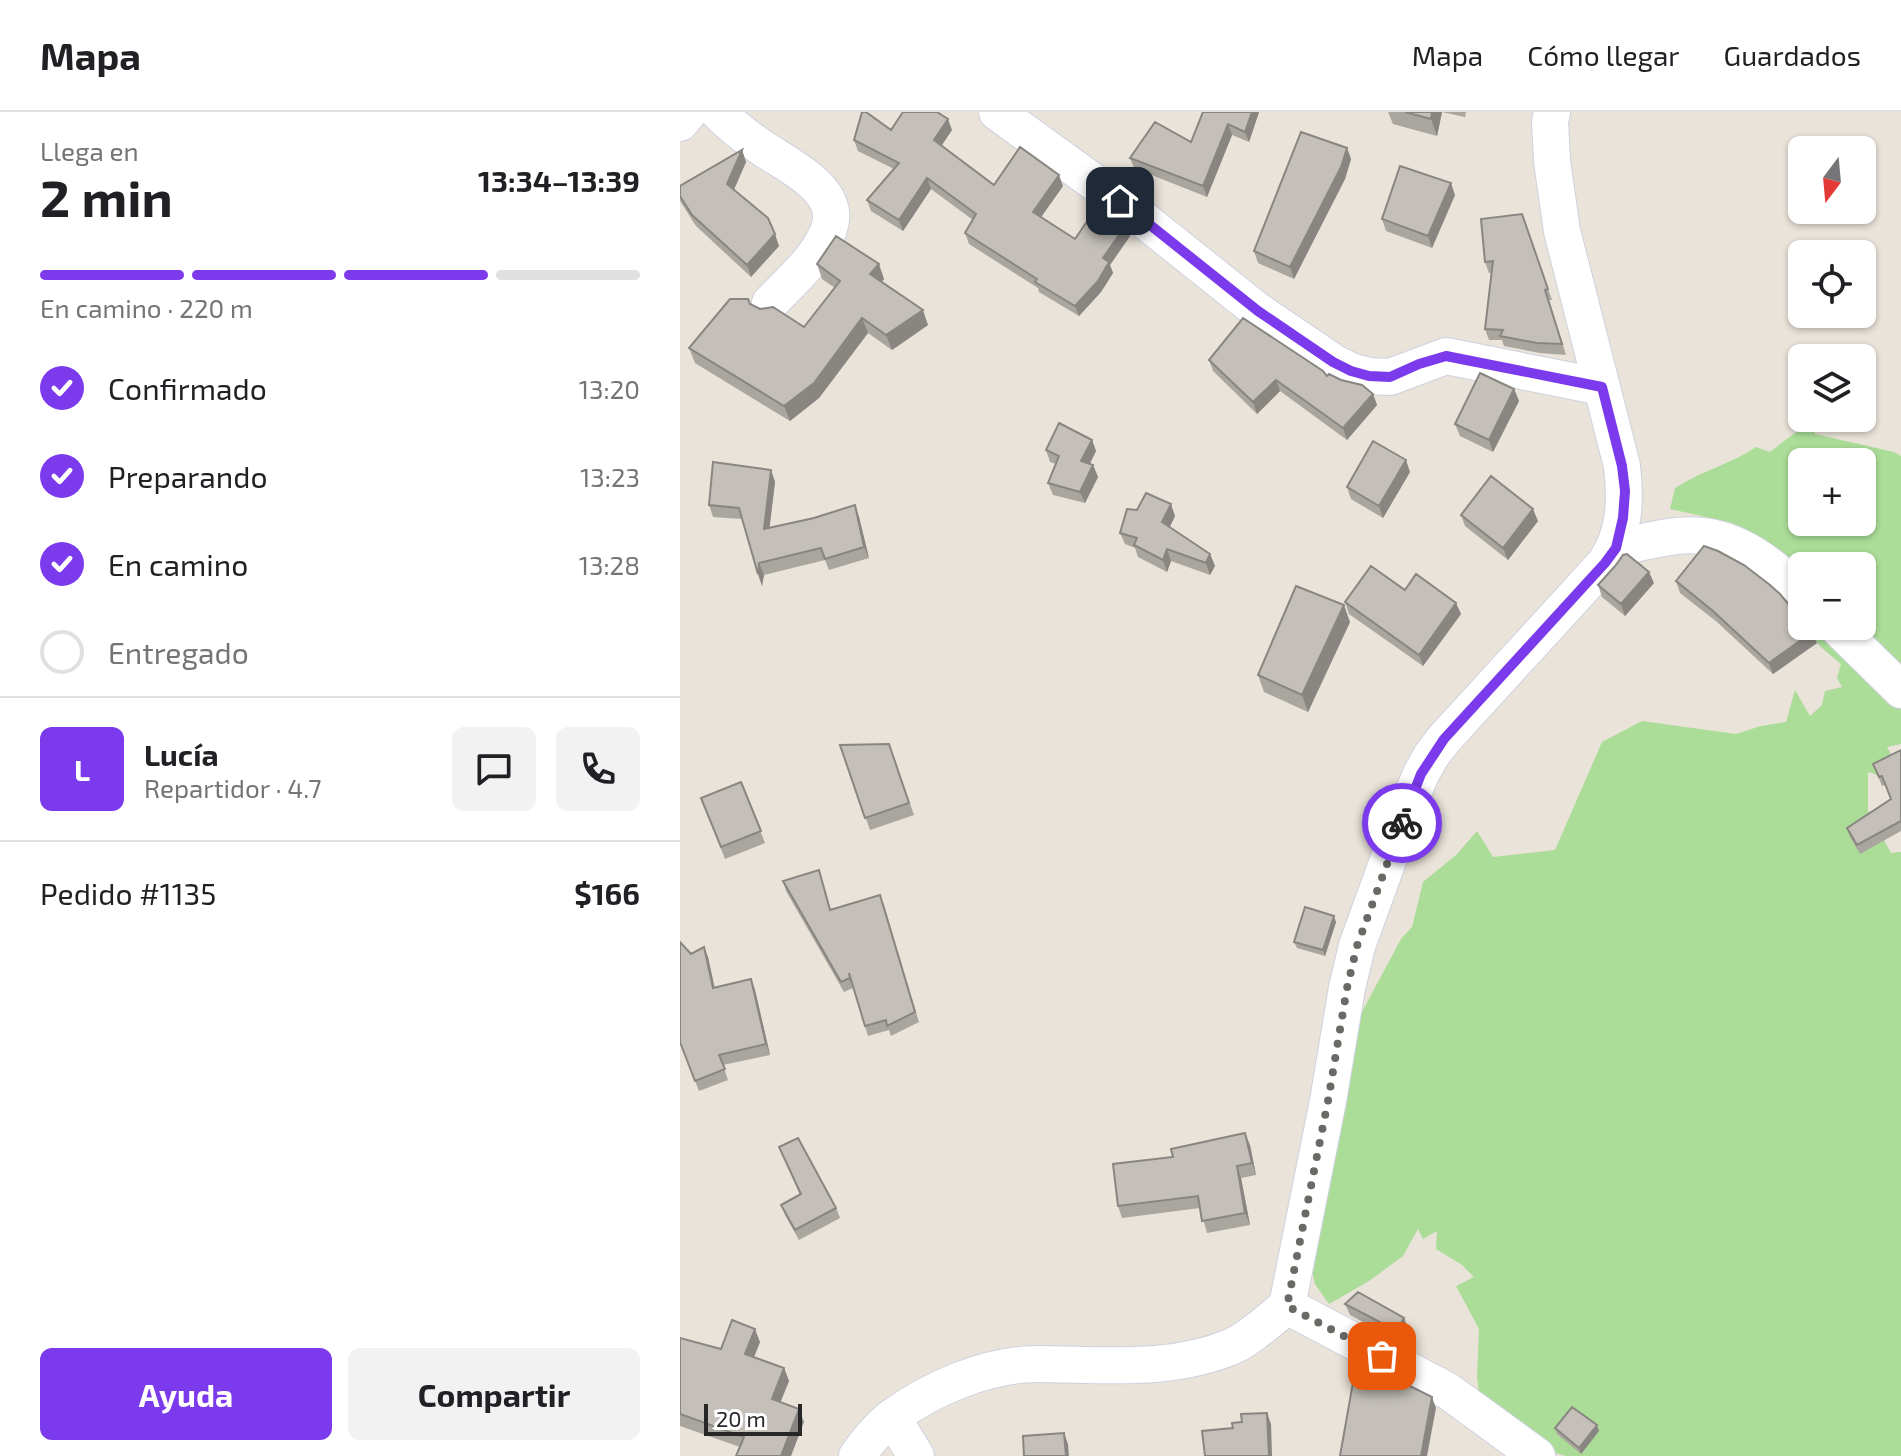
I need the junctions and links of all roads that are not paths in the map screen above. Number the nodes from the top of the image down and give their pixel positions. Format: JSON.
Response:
{"nodes":[{"id":1,"x":689,"y":112,"type":"edge"},
{"id":2,"x":718,"y":112,"type":"edge"},
{"id":3,"x":997,"y":112,"type":"edge"},
{"id":4,"x":1552,"y":112,"type":"edge"},
{"id":5,"x":680,"y":123,"type":"edge"},
{"id":6,"x":770,"y":303,"type":"dead end"},
{"id":7,"x":1602,"y":387,"type":"junction"},
{"id":8,"x":1616,"y":548,"type":"junction"},
{"id":9,"x":1788,"y":581,"type":"edge"},
{"id":10,"x":1850,"y":640,"type":"edge"},
{"id":11,"x":1901,"y":690,"type":"edge"},
{"id":12,"x":1287,"y":1306,"type":"junction"},
{"id":13,"x":892,"y":1417,"type":"junction"},
{"id":14,"x":857,"y":1456,"type":"edge"},
{"id":15,"x":916,"y":1456,"type":"edge"},
{"id":16,"x":1537,"y":1456,"type":"edge"}],
"edges":[{"from":1,"to":5,"type":"street"},
{"from":2,"to":6,"type":"street"},
{"from":3,"to":7,"type":"street"},
{"from":4,"to":7,"type":"street"},
{"from":7,"to":8,"type":"street"},
{"from":8,"to":9,"type":"street"},
{"from":8,"to":12,"type":"street"},
{"from":10,"to":11,"type":"street"},
{"from":12,"to":13,"type":"street"},
{"from":12,"to":16,"type":"street"},
{"from":13,"to":14,"type":"street"},
{"from":13,"to":15,"type":"street"}]}
